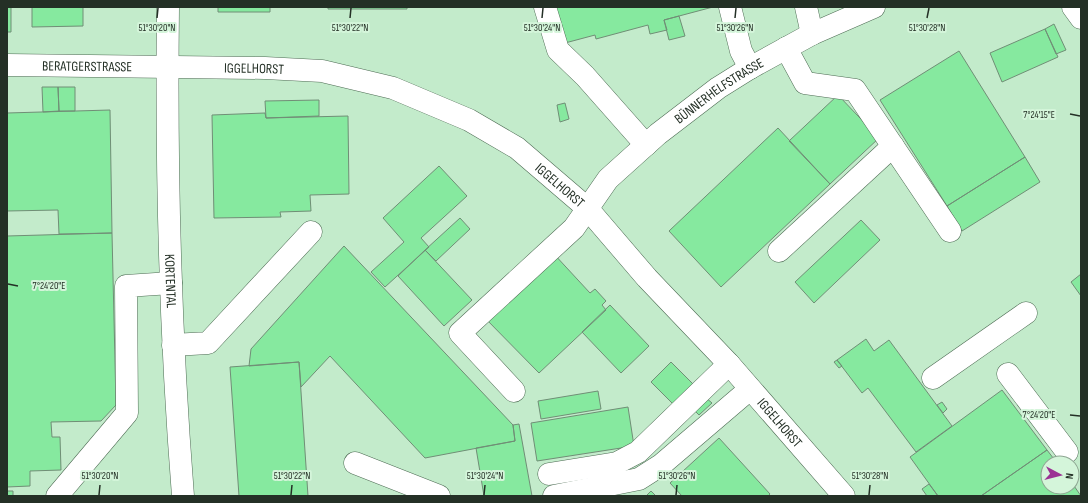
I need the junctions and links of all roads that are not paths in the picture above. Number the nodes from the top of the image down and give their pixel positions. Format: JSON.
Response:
{"nodes":[{"id":1,"x":168,"y":7,"type":"edge"},
{"id":2,"x":545,"y":7,"type":"edge"},
{"id":3,"x":730,"y":7,"type":"edge"},
{"id":4,"x":806,"y":7,"type":"edge"},
{"id":5,"x":874,"y":7,"type":"edge"},
{"id":6,"x":1073,"y":7,"type":"edge"},
{"id":7,"x":1081,"y":18,"type":"edge"},
{"id":8,"x":812,"y":34,"type":"junction"},
{"id":9,"x":786,"y":48,"type":"junction"},
{"id":10,"x":7,"y":65,"type":"edge"},
{"id":11,"x":168,"y":67,"type":"junction"},
{"id":12,"x":750,"y":68,"type":"junction"},
{"id":13,"x":646,"y":145,"type":"junction"},
{"id":14,"x":893,"y":146,"type":"junction"},
{"id":15,"x":587,"y":208,"type":"junction"},
{"id":16,"x":950,"y":231,"type":"dead end"},
{"id":17,"x":311,"y":232,"type":"dead end"},
{"id":18,"x":779,"y":252,"type":"dead end"},
{"id":19,"x":171,"y":283,"type":"junction"},
{"id":20,"x":1026,"y":313,"type":"dead end"},
{"id":21,"x":173,"y":345,"type":"junction"},
{"id":22,"x":728,"y":364,"type":"junction"},
{"id":23,"x":1008,"y":374,"type":"dead end"},
{"id":24,"x":933,"y":378,"type":"dead end"},
{"id":25,"x":750,"y":388,"type":"junction"},
{"id":26,"x":514,"y":391,"type":"dead end"},
{"id":27,"x":1067,"y":452,"type":"dead end"},
{"id":28,"x":355,"y":463,"type":"dead end"},
{"id":29,"x":549,"y":474,"type":"dead end"},
{"id":30,"x":57,"y":496,"type":"edge"},
{"id":31,"x":182,"y":496,"type":"edge"},
{"id":32,"x":440,"y":496,"type":"edge"},
{"id":33,"x":554,"y":496,"type":"edge"},
{"id":34,"x":844,"y":496,"type":"edge"}],
"edges":[{"from":1,"to":11,"type":"street","name":"KORTENTAL"},
{"from":2,"to":13,"type":"street"},
{"from":3,"to":12,"type":"street"},
{"from":4,"to":8,"type":"street"},
{"from":5,"to":8,"type":"street","name":"BÜNNERHELFSTRASSE"},
{"from":6,"to":7,"type":"street"},
{"from":8,"to":9,"type":"street","name":"BÜNNERHELFSTRASSE"},
{"from":9,"to":12,"type":"street","name":"BÜNNERHELFSTRASSE"},
{"from":9,"to":14,"type":"street"},
{"from":10,"to":11,"type":"street","name":"BERATGERSTRASSE"},
{"from":11,"to":15,"type":"street","name":"IGGELHORST"},
{"from":11,"to":19,"type":"street","name":"KORTENTAL"},
{"from":12,"to":13,"type":"street","name":"BÜNNERHELFSTRASSE"},
{"from":13,"to":15,"type":"street","name":"BÜNNERHELFSTRASSE"},
{"from":14,"to":16,"type":"street"},
{"from":14,"to":18,"type":"street"},
{"from":15,"to":22,"type":"street","name":"IGGELHORST"},
{"from":15,"to":26,"type":"street","name":"BÜNNERHELFSTRASSE"},
{"from":17,"to":21,"type":"street"},
{"from":19,"to":21,"type":"street","name":"KORTENTAL"},
{"from":19,"to":30,"type":"street"},
{"from":20,"to":24,"type":"street"},
{"from":21,"to":31,"type":"street","name":"KORTENTAL"},
{"from":22,"to":25,"type":"street","name":"IGGELHORST"},
{"from":22,"to":29,"type":"street"},
{"from":23,"to":27,"type":"street"},
{"from":25,"to":33,"type":"street"},
{"from":25,"to":34,"type":"street","name":"IGGELHORST"},
{"from":28,"to":32,"type":"street"}]}
